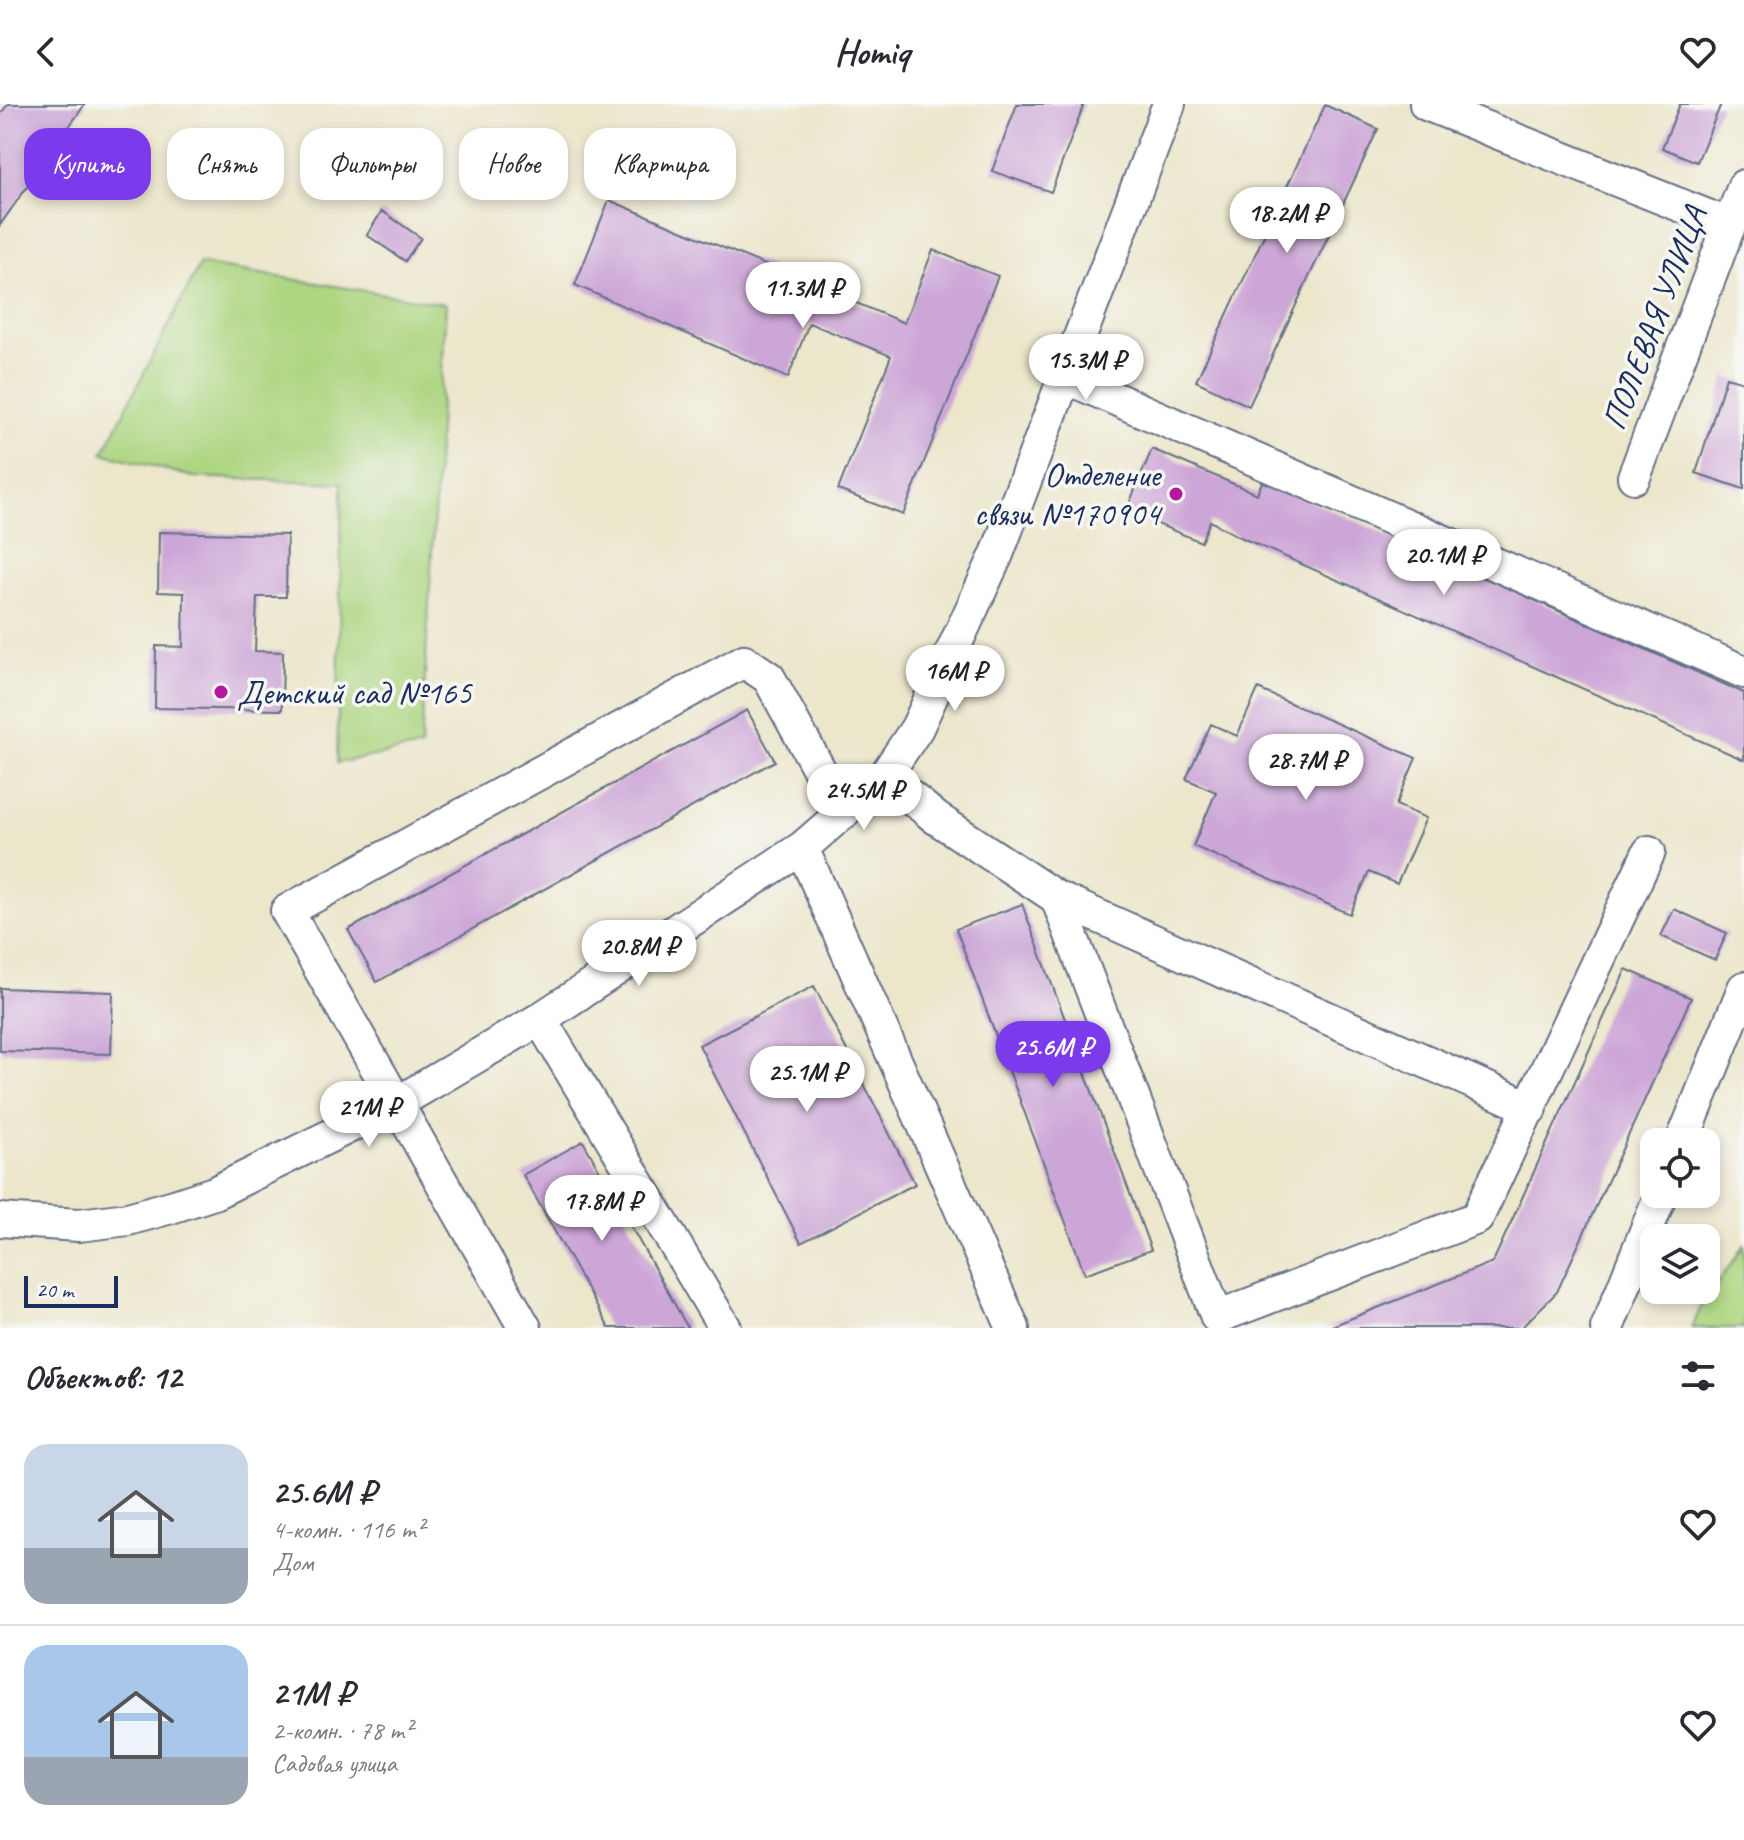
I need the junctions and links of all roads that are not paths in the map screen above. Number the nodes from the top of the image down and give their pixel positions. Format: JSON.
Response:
{"nodes":[{"id":1,"x":1169,"y":104,"type":"edge"},
{"id":2,"x":1426,"y":104,"type":"edge"},
{"id":3,"x":1744,"y":186,"type":"edge"},
{"id":4,"x":1730,"y":225,"type":"junction"},
{"id":5,"x":1065,"y":377,"type":"junction"},
{"id":6,"x":1634,"y":477,"type":"dead end"},
{"id":7,"x":1744,"y":672,"type":"edge"},
{"id":8,"x":885,"y":776,"type":"junction"},
{"id":9,"x":843,"y":813,"type":"junction"},
{"id":10,"x":802,"y":848,"type":"junction"},
{"id":11,"x":1649,"y":852,"type":"dead end"},
{"id":12,"x":1057,"y":898,"type":"junction"},
{"id":13,"x":1744,"y":988,"type":"edge"},
{"id":14,"x":540,"y":1019,"type":"junction"},
{"id":15,"x":397,"y":1103,"type":"junction"},
{"id":16,"x":1531,"y":1108,"type":"junction"},
{"id":17,"x":1688,"y":1128,"type":"edge"},
{"id":18,"x":1655,"y":1208,"type":"edge"},
{"id":19,"x":0,"y":1220,"type":"edge"},
{"id":20,"x":525,"y":1328,"type":"edge"},
{"id":21,"x":725,"y":1328,"type":"edge"},
{"id":22,"x":1013,"y":1328,"type":"edge"},
{"id":23,"x":1607,"y":1328,"type":"edge"}],
"edges":[{"from":1,"to":5,"type":"street"},
{"from":2,"to":4,"type":"street"},
{"from":3,"to":4,"type":"street","name":"ПОЛЕВАЯ УЛИЦА"},
{"from":4,"to":6,"type":"street","name":"ПОЛЕВАЯ УЛИЦА"},
{"from":5,"to":7,"type":"street"},
{"from":5,"to":8,"type":"street"},
{"from":8,"to":9,"type":"street"},
{"from":8,"to":12,"type":"street"},
{"from":9,"to":10,"type":"street"},
{"from":9,"to":15,"type":"street"},
{"from":10,"to":14,"type":"street"},
{"from":10,"to":22,"type":"street"},
{"from":11,"to":16,"type":"street"},
{"from":12,"to":16,"type":"street"},
{"from":12,"to":16,"type":"street"},
{"from":13,"to":17,"type":"street"},
{"from":14,"to":15,"type":"street"},
{"from":14,"to":21,"type":"street"},
{"from":15,"to":19,"type":"street"},
{"from":15,"to":20,"type":"street"},
{"from":18,"to":23,"type":"street"}]}
